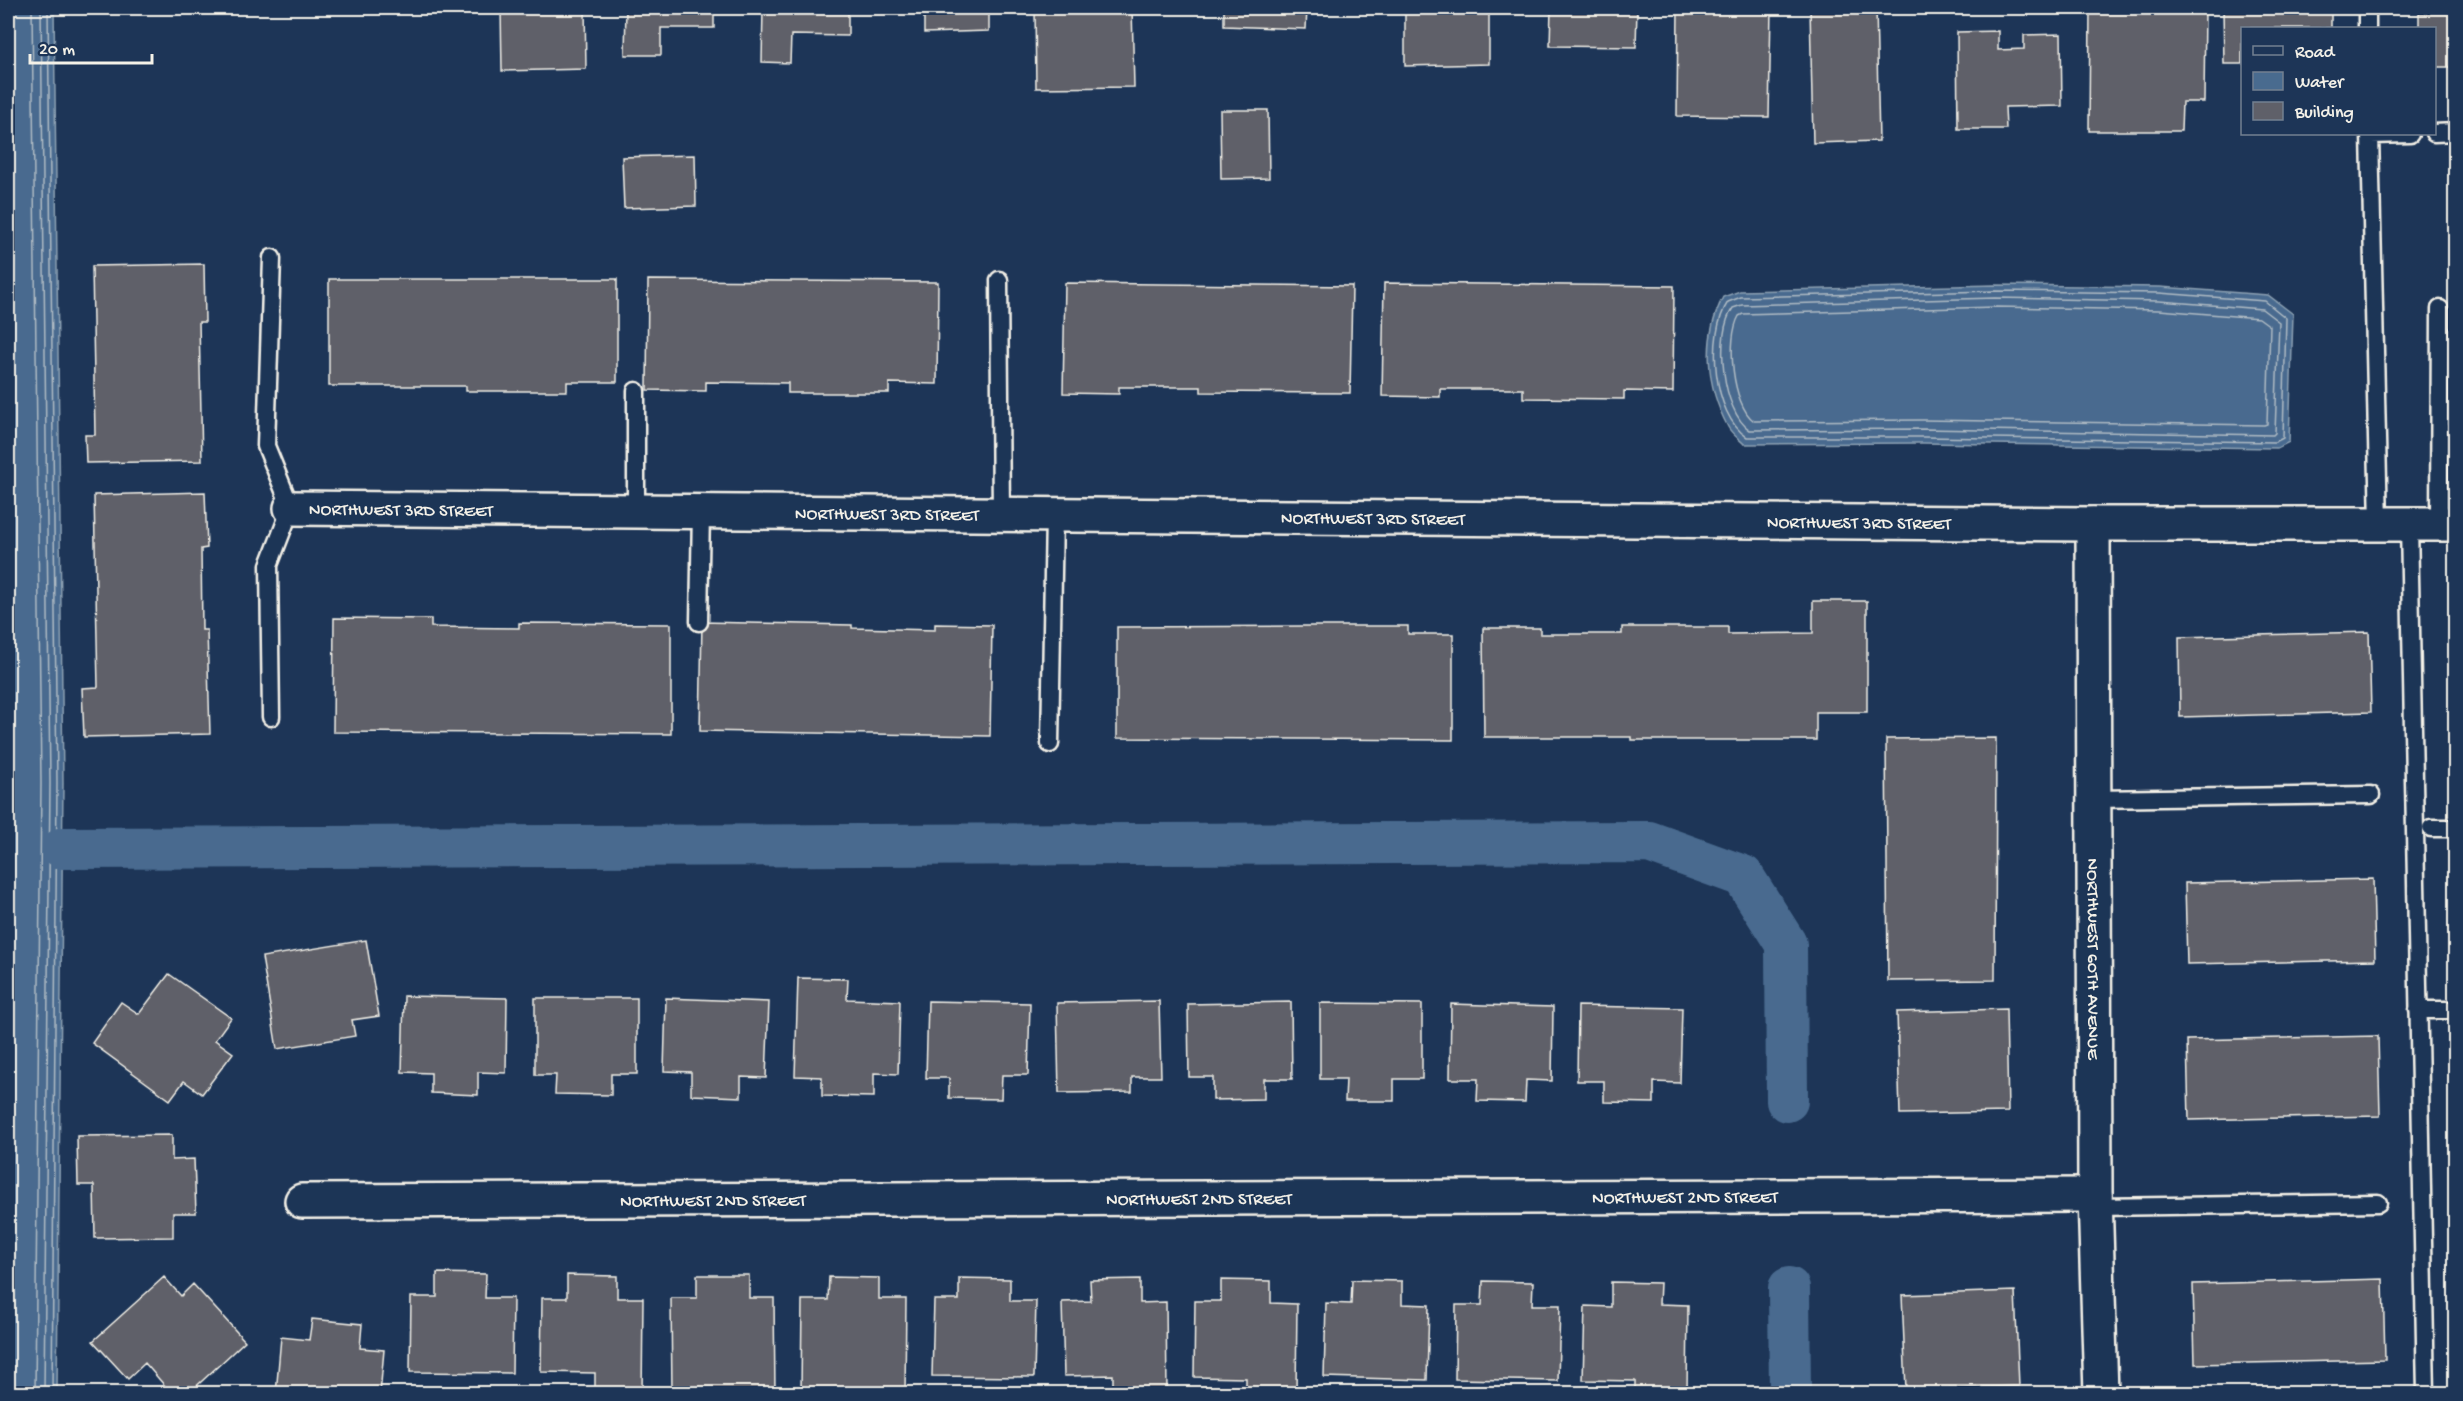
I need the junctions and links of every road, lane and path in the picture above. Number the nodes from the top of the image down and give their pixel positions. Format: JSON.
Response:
{"nodes":[{"id":1,"x":2367,"y":8,"type":"edge"},
{"id":2,"x":2367,"y":27,"type":"edge"},
{"id":3,"x":2456,"y":132,"type":"edge"},
{"id":4,"x":2436,"y":133,"type":"edge"},
{"id":5,"x":2370,"y":135,"type":"edge"},
{"id":6,"x":272,"y":258,"type":"dead end"},
{"id":7,"x":999,"y":280,"type":"dead end"},
{"id":8,"x":2440,"y":309,"type":"dead end"},
{"id":9,"x":636,"y":391,"type":"dead end"},
{"id":10,"x":291,"y":508,"type":"junction"},
{"id":11,"x":636,"y":510,"type":"junction"},
{"id":12,"x":701,"y":511,"type":"junction"},
{"id":13,"x":1001,"y":514,"type":"junction"},
{"id":14,"x":1054,"y":514,"type":"junction"},
{"id":15,"x":2093,"y":524,"type":"junction"},
{"id":16,"x":2421,"y":524,"type":"edge"},
{"id":17,"x":699,"y":622,"type":"dead end"},
{"id":18,"x":271,"y":717,"type":"dead end"},
{"id":19,"x":1050,"y":744,"type":"dead end"},
{"id":20,"x":2370,"y":795,"type":"dead end"},
{"id":21,"x":2094,"y":799,"type":"junction"},
{"id":22,"x":2431,"y":828,"type":"dead end"},
{"id":23,"x":2456,"y":828,"type":"edge"},
{"id":24,"x":2418,"y":1010,"type":"junction"},
{"id":25,"x":2456,"y":1010,"type":"edge"},
{"id":26,"x":302,"y":1201,"type":"dead end"},
{"id":27,"x":2095,"y":1201,"type":"junction"},
{"id":28,"x":2378,"y":1203,"type":"dead end"},
{"id":29,"x":2101,"y":1394,"type":"edge"},
{"id":30,"x":2426,"y":1394,"type":"edge"}],
"edges":[{"from":1,"to":2,"type":"lane"},
{"from":3,"to":4,"type":"lane"},
{"from":5,"to":16,"type":"lane"},
{"from":6,"to":10,"type":"lane"},
{"from":7,"to":13,"type":"lane"},
{"from":8,"to":16,"type":"lane"},
{"from":9,"to":11,"type":"lane"},
{"from":10,"to":11,"type":"street","name":"NORTHWEST 3RD STREET"},
{"from":10,"to":18,"type":"lane"},
{"from":11,"to":12,"type":"street","name":"NORTHWEST 3RD STREET"},
{"from":12,"to":13,"type":"street","name":"NORTHWEST 3RD STREET"},
{"from":12,"to":17,"type":"lane"},
{"from":13,"to":14,"type":"street","name":"NORTHWEST 3RD STREET"},
{"from":14,"to":15,"type":"street","name":"NORTHWEST 3RD STREET"},
{"from":14,"to":19,"type":"lane"},
{"from":15,"to":16,"type":"street","name":"NORTHWEST 3RD STREET"},
{"from":15,"to":21,"type":"street","name":"NORTHWEST 60TH AVENUE"},
{"from":16,"to":24,"type":"lane"},
{"from":20,"to":21,"type":"lane"},
{"from":21,"to":27,"type":"street","name":"NORTHWEST 60TH AVENUE"},
{"from":22,"to":23,"type":"lane"},
{"from":24,"to":25,"type":"lane"},
{"from":24,"to":30,"type":"lane"},
{"from":26,"to":27,"type":"street","name":"NORTHWEST 2ND STREET"},
{"from":27,"to":28,"type":"lane"},
{"from":27,"to":29,"type":"street","name":"NORTHWEST 60TH AVENUE"}]}
